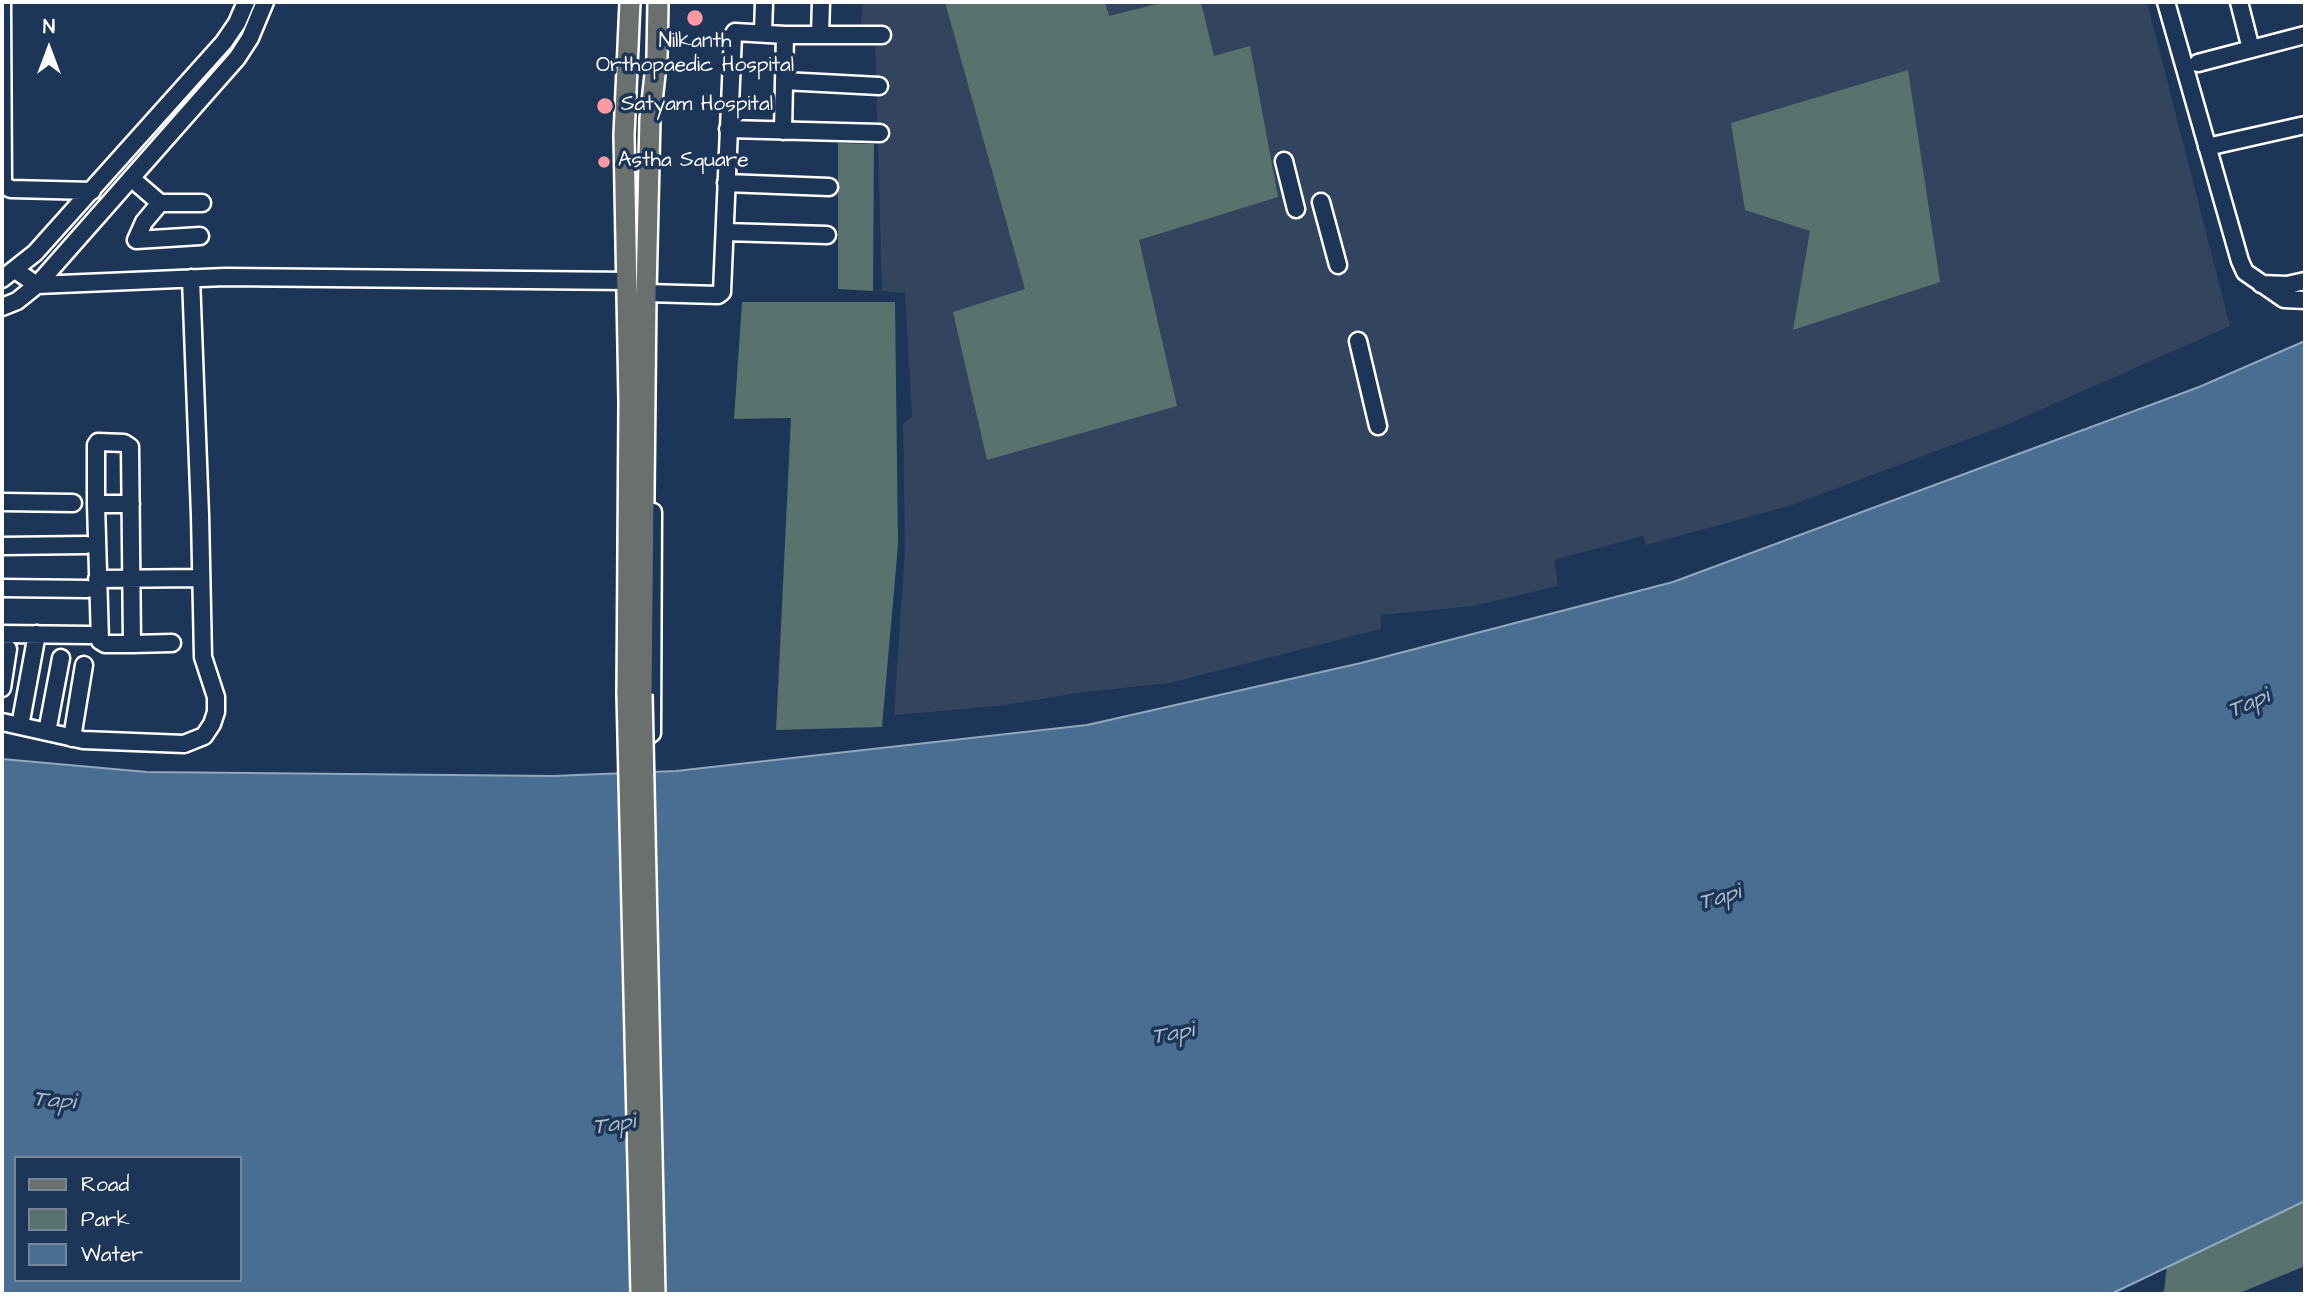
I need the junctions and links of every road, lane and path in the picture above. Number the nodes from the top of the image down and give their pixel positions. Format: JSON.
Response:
{"nodes":[{"id":1,"x":2,"y":2,"type":"edge"},
{"id":2,"x":246,"y":2,"type":"edge"},
{"id":3,"x":265,"y":2,"type":"edge"},
{"id":4,"x":630,"y":2,"type":"edge"},
{"id":5,"x":658,"y":2,"type":"edge"},
{"id":6,"x":764,"y":2,"type":"edge"},
{"id":7,"x":821,"y":2,"type":"edge"},
{"id":8,"x":2165,"y":2,"type":"edge"},
{"id":9,"x":2239,"y":2,"type":"edge"},
{"id":10,"x":764,"y":33,"type":"junction"},
{"id":11,"x":882,"y":34,"type":"dead end"},
{"id":12,"x":785,"y":35,"type":"junction"},
{"id":13,"x":820,"y":35,"type":"junction"},
{"id":14,"x":2305,"y":35,"type":"edge"},
{"id":15,"x":2251,"y":49,"type":"junction"},
{"id":16,"x":2,"y":63,"type":"edge"},
{"id":17,"x":2198,"y":63,"type":"dead end"},
{"id":18,"x":784,"y":81,"type":"junction"},
{"id":19,"x":879,"y":86,"type":"dead end"},
{"id":20,"x":2,"y":100,"type":"edge"},
{"id":21,"x":2305,"y":125,"type":"edge"},
{"id":22,"x":728,"y":129,"type":"junction"},
{"id":23,"x":783,"y":131,"type":"junction"},
{"id":24,"x":880,"y":133,"type":"dead end"},
{"id":25,"x":2207,"y":148,"type":"junction"},
{"id":26,"x":1284,"y":161,"type":"dead end"},
{"id":27,"x":131,"y":178,"type":"junction"},
{"id":28,"x":726,"y":183,"type":"junction"},
{"id":29,"x":829,"y":187,"type":"dead end"},
{"id":30,"x":92,"y":191,"type":"junction"},
{"id":31,"x":1321,"y":202,"type":"dead end"},
{"id":32,"x":159,"y":203,"type":"junction"},
{"id":33,"x":202,"y":203,"type":"dead end"},
{"id":34,"x":1296,"y":209,"type":"dead end"},
{"id":35,"x":725,"y":232,"type":"junction"},
{"id":36,"x":827,"y":235,"type":"dead end"},
{"id":37,"x":200,"y":236,"type":"dead end"},
{"id":38,"x":1338,"y":265,"type":"dead end"},
{"id":39,"x":8,"y":274,"type":"edge"},
{"id":40,"x":191,"y":278,"type":"junction"},
{"id":41,"x":2305,"y":281,"type":"edge"},
{"id":42,"x":2259,"y":284,"type":"junction"},
{"id":43,"x":37,"y":285,"type":"junction"},
{"id":44,"x":640,"y":285,"type":"junction"},
{"id":45,"x":2305,"y":300,"type":"edge"},
{"id":46,"x":2,"y":307,"type":"edge"},
{"id":47,"x":1357,"y":341,"type":"dead end"},
{"id":48,"x":636,"y":388,"type":"junction"},
{"id":49,"x":1378,"y":426,"type":"dead end"},
{"id":50,"x":2,"y":502,"type":"edge"},
{"id":51,"x":73,"y":503,"type":"dead end"},
{"id":52,"x":96,"y":504,"type":"junction"},
{"id":53,"x":131,"y":504,"type":"junction"},
{"id":54,"x":86,"y":545,"type":"dead end"},
{"id":55,"x":2,"y":546,"type":"edge"},
{"id":56,"x":128,"y":581,"type":"junction"},
{"id":57,"x":201,"y":583,"type":"junction"},
{"id":58,"x":92,"y":584,"type":"junction"},
{"id":59,"x":2,"y":588,"type":"edge"},
{"id":60,"x":37,"y":634,"type":"junction"},
{"id":61,"x":90,"y":635,"type":"dead end"},
{"id":62,"x":5,"y":641,"type":"edge"},
{"id":63,"x":172,"y":643,"type":"dead end"},
{"id":64,"x":132,"y":644,"type":"junction"},
{"id":65,"x":61,"y":658,"type":"dead end"},
{"id":66,"x":84,"y":665,"type":"dead end"},
{"id":67,"x":2,"y":688,"type":"edge"},
{"id":68,"x":634,"y":694,"type":"junction"},
{"id":69,"x":2,"y":722,"type":"edge"},
{"id":70,"x":20,"y":726,"type":"junction"},
{"id":71,"x":47,"y":733,"type":"junction"},
{"id":72,"x":72,"y":738,"type":"junction"},
{"id":73,"x":641,"y":1294,"type":"edge"},
{"id":74,"x":655,"y":1294,"type":"edge"}],
"edges":[{"from":1,"to":16,"type":"street"},
{"from":2,"to":30,"type":"street"},
{"from":3,"to":27,"type":"street"},
{"from":4,"to":44,"type":"main road"},
{"from":5,"to":44,"type":"main road"},
{"from":6,"to":10,"type":"street"},
{"from":7,"to":13,"type":"street"},
{"from":8,"to":25,"type":"street"},
{"from":9,"to":15,"type":"street"},
{"from":10,"to":12,"type":"street"},
{"from":10,"to":22,"type":"street"},
{"from":11,"to":13,"type":"street"},
{"from":12,"to":13,"type":"street"},
{"from":12,"to":18,"type":"street"},
{"from":14,"to":15,"type":"street"},
{"from":15,"to":17,"type":"street"},
{"from":16,"to":20,"type":"street"},
{"from":18,"to":19,"type":"street"},
{"from":18,"to":23,"type":"street"},
{"from":20,"to":30,"type":"street"},
{"from":21,"to":25,"type":"street"},
{"from":22,"to":23,"type":"street"},
{"from":22,"to":28,"type":"street"},
{"from":23,"to":24,"type":"street"},
{"from":25,"to":42,"type":"street"},
{"from":26,"to":34,"type":"street"},
{"from":27,"to":32,"type":"street"},
{"from":27,"to":43,"type":"street"},
{"from":28,"to":29,"type":"street"},
{"from":28,"to":35,"type":"street"},
{"from":30,"to":39,"type":"street"},
{"from":31,"to":38,"type":"street"},
{"from":32,"to":33,"type":"street"},
{"from":32,"to":37,"type":"street"},
{"from":35,"to":36,"type":"street"},
{"from":35,"to":44,"type":"street"},
{"from":39,"to":43,"type":"street"},
{"from":40,"to":43,"type":"street"},
{"from":40,"to":44,"type":"street"},
{"from":40,"to":57,"type":"street"},
{"from":41,"to":42,"type":"street"},
{"from":42,"to":45,"type":"street"},
{"from":43,"to":46,"type":"street"},
{"from":44,"to":48,"type":"main road"},
{"from":47,"to":49,"type":"street"},
{"from":48,"to":48,"type":"street"},
{"from":48,"to":68,"type":"main road"},
{"from":50,"to":51,"type":"street"},
{"from":52,"to":53,"type":"street"},
{"from":52,"to":53,"type":"street"},
{"from":52,"to":58,"type":"street"},
{"from":53,"to":56,"type":"street"},
{"from":54,"to":55,"type":"street"},
{"from":56,"to":57,"type":"street"},
{"from":56,"to":58,"type":"street"},
{"from":56,"to":64,"type":"street"},
{"from":57,"to":72,"type":"street"},
{"from":58,"to":59,"type":"street"},
{"from":58,"to":64,"type":"street"},
{"from":60,"to":61,"type":"street"},
{"from":60,"to":62,"type":"street"},
{"from":60,"to":70,"type":"street"},
{"from":62,"to":67,"type":"street"},
{"from":63,"to":64,"type":"street"},
{"from":65,"to":71,"type":"street"},
{"from":66,"to":72,"type":"street"},
{"from":68,"to":73,"type":"main road","bridge":true},
{"from":68,"to":74,"type":"main road","bridge":true},
{"from":69,"to":70,"type":"street"},
{"from":70,"to":71,"type":"street"},
{"from":71,"to":72,"type":"street"}]}
